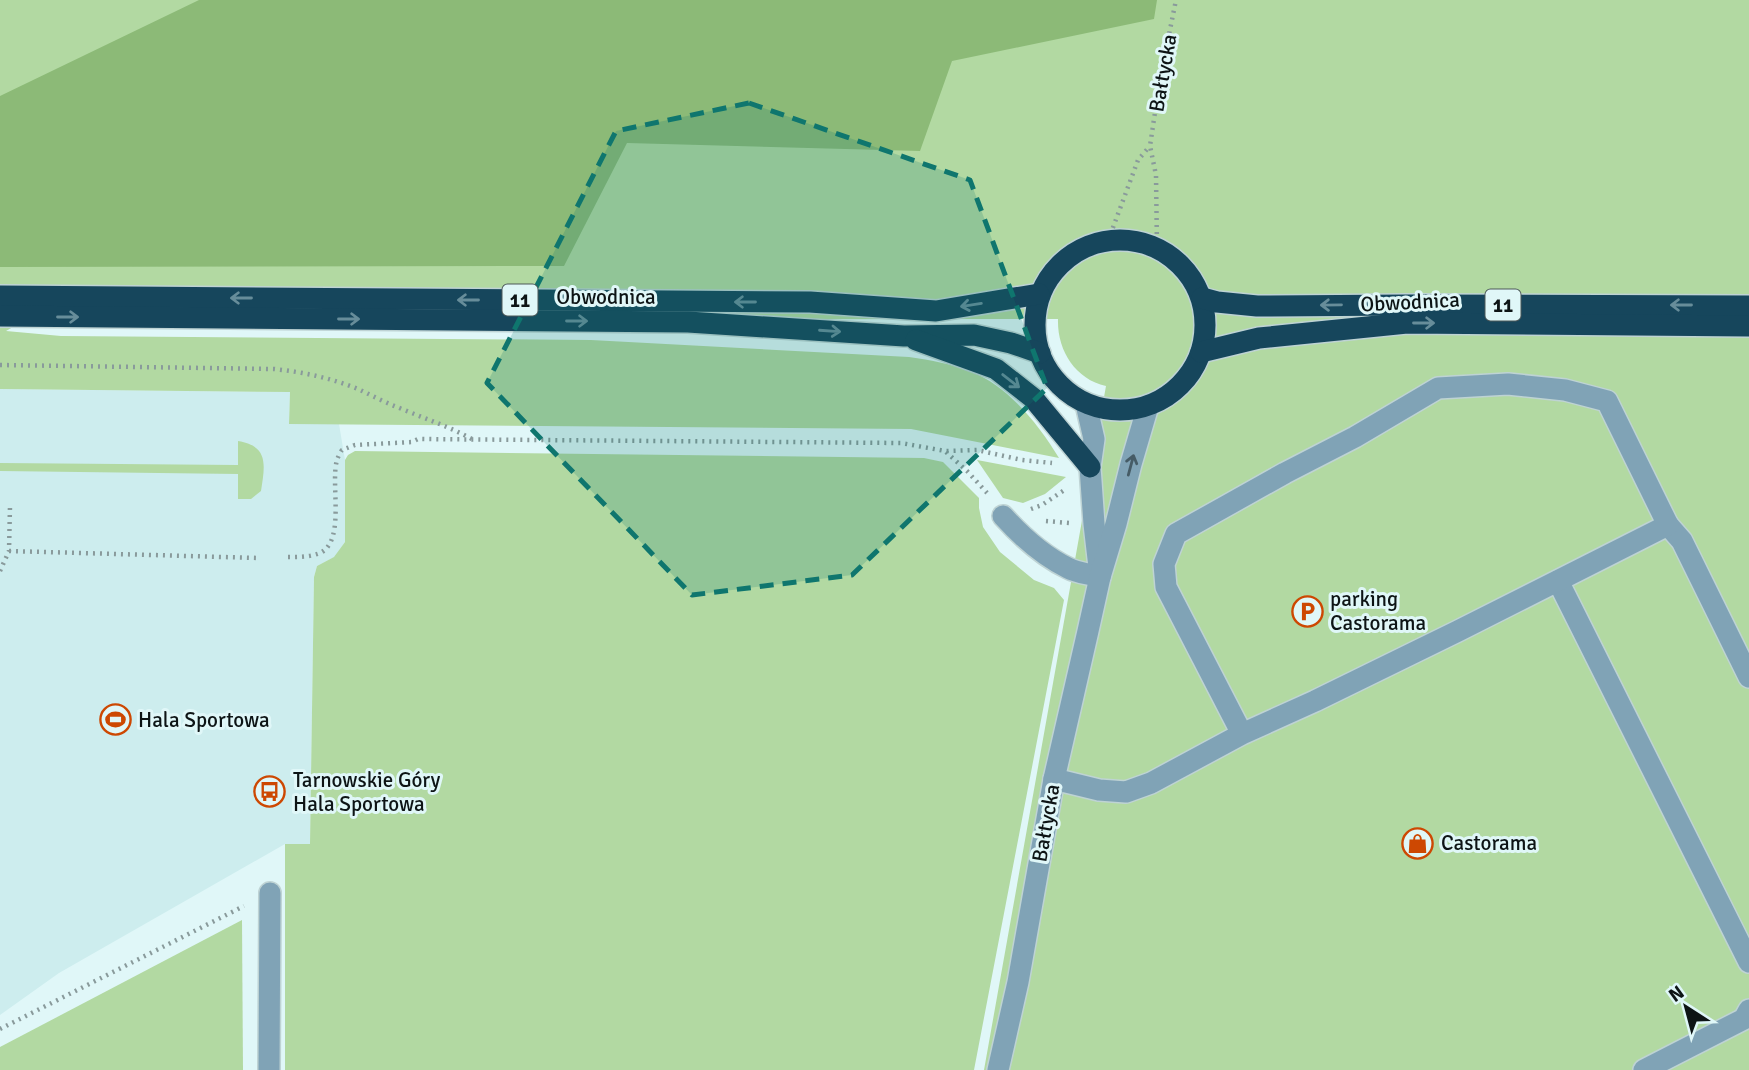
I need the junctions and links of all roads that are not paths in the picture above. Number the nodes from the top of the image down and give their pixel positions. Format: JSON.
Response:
{"nodes":[{"id":1,"x":1039,"y":294,"type":"junction"},
{"id":2,"x":0,"y":296,"type":"edge"},
{"id":3,"x":1202,"y":298,"type":"junction"},
{"id":4,"x":1749,"y":306,"type":"edge"},
{"id":5,"x":0,"y":316,"type":"edge"},
{"id":6,"x":1749,"y":326,"type":"edge"},
{"id":7,"x":904,"y":336,"type":"junction"},
{"id":8,"x":1201,"y":352,"type":"junction"},
{"id":9,"x":1040,"y":353,"type":"junction"},
{"id":10,"x":1086,"y":404,"type":"junction"},
{"id":11,"x":1148,"y":406,"type":"junction"},
{"id":12,"x":1090,"y":467,"type":"junction"},
{"id":13,"x":1003,"y":516,"type":"road end"},
{"id":14,"x":1668,"y":525,"type":"junction"},
{"id":15,"x":1100,"y":576,"type":"junction"},
{"id":16,"x":1558,"y":581,"type":"junction"},
{"id":17,"x":1749,"y":677,"type":"edge"},
{"id":18,"x":1242,"y":734,"type":"junction"},
{"id":19,"x":1054,"y":779,"type":"junction"},
{"id":20,"x":270,"y":893,"type":"road end"},
{"id":21,"x":1749,"y":962,"type":"edge"},
{"id":22,"x":1749,"y":1010,"type":"edge"},
{"id":23,"x":270,"y":1070,"type":"edge"},
{"id":24,"x":999,"y":1070,"type":"edge"},
{"id":25,"x":1644,"y":1070,"type":"edge"}],
"edges":[{"from":1,"to":2,"type":"highway","name":"Obwodnica","number":"11","one_way":true},
{"from":1,"to":3,"type":"highway"},
{"from":1,"to":9,"type":"highway"},
{"from":4,"to":3,"type":"highway","name":"Obwodnica","number":"11","one_way":true},
{"from":3,"to":8,"type":"highway"},
{"from":5,"to":7,"type":"highway","name":"Obwodnica","number":"11","one_way":true},
{"from":8,"to":6,"type":"highway","name":"Obwodnica","number":"11","one_way":true},
{"from":7,"to":9,"type":"highway","name":"Obwodnica","number":"11"},
{"from":7,"to":12,"type":"highway","one_way":true},
{"from":8,"to":11,"type":"highway"},
{"from":9,"to":10,"type":"highway"},
{"from":10,"to":11,"type":"highway"},
{"from":10,"to":12,"type":"street","name":"Bałtycka"},
{"from":15,"to":11,"type":"street","name":"Bałtycka","one_way":true},
{"from":12,"to":15,"type":"street","name":"Bałtycka"},
{"from":13,"to":15,"type":"street"},
{"from":14,"to":16,"type":"street"},
{"from":14,"to":17,"type":"street"},
{"from":14,"to":18,"type":"street"},
{"from":15,"to":19,"type":"street","name":"Bałtycka"},
{"from":16,"to":18,"type":"street"},
{"from":16,"to":21,"type":"street"},
{"from":18,"to":19,"type":"street"},
{"from":19,"to":24,"type":"street","name":"Bałtycka"},
{"from":20,"to":23,"type":"street"},
{"from":22,"to":25,"type":"street"}]}
